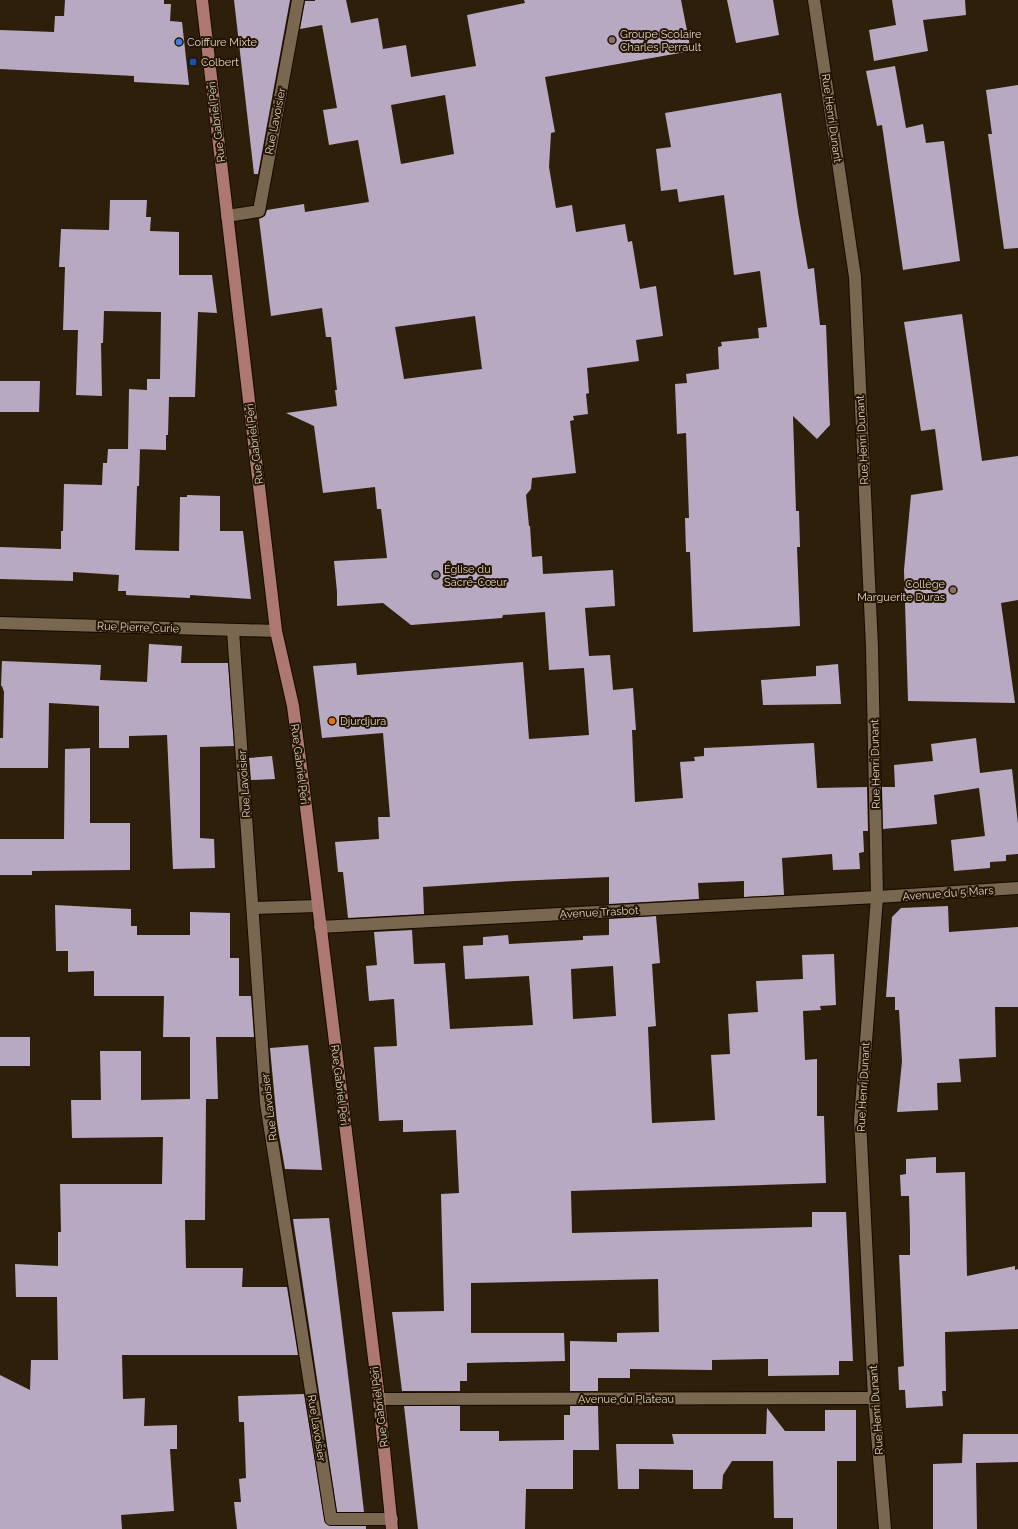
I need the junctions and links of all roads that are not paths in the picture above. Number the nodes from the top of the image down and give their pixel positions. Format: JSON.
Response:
{"nodes":[{"id":1,"x":202,"y":0,"type":"edge"},
{"id":2,"x":298,"y":0,"type":"edge"},
{"id":3,"x":814,"y":0,"type":"edge"},
{"id":4,"x":227,"y":216,"type":"junction"},
{"id":5,"x":0,"y":622,"type":"edge"},
{"id":6,"x":233,"y":631,"type":"junction"},
{"id":7,"x":276,"y":631,"type":"junction"},
{"id":8,"x":1018,"y":888,"type":"edge"},
{"id":9,"x":877,"y":897,"type":"junction"},
{"id":10,"x":318,"y":906,"type":"junction"},
{"id":11,"x":253,"y":908,"type":"junction"},
{"id":12,"x":320,"y":927,"type":"junction"},
{"id":13,"x":874,"y":1398,"type":"junction"},
{"id":14,"x":379,"y":1399,"type":"junction"},
{"id":15,"x":392,"y":1524,"type":"edge"},
{"id":16,"x":885,"y":1529,"type":"edge"}],
"edges":[{"from":1,"to":4,"type":"main road","name":"Rue Gabriel Péri"},
{"from":2,"to":4,"type":"street","name":"Rue Lavoisier"},
{"from":3,"to":9,"type":"street","name":"Rue Henri Dunant"},
{"from":4,"to":7,"type":"main road","name":"Rue Gabriel Péri"},
{"from":5,"to":6,"type":"street","name":"Rue Pierre Curie"},
{"from":6,"to":7,"type":"street","name":"Rue Pierre Curie"},
{"from":6,"to":11,"type":"street","name":"Rue Lavoisier"},
{"from":7,"to":10,"type":"main road","name":"Rue Gabriel Péri"},
{"from":8,"to":9,"type":"street","name":"Avenue du 5 Mars"},
{"from":9,"to":12,"type":"street","name":"Avenue Trasbot"},
{"from":9,"to":13,"type":"street","name":"Rue Henri Dunant"},
{"from":10,"to":11,"type":"street"},
{"from":10,"to":12,"type":"main road","name":"Rue Gabriel Péri"},
{"from":11,"to":15,"type":"street","name":"Rue Lavoisier"},
{"from":12,"to":14,"type":"main road","name":"Rue Gabriel Péri"},
{"from":13,"to":14,"type":"street","name":"Avenue du Plateau"},
{"from":13,"to":16,"type":"street","name":"Rue Henri Dunant"},
{"from":14,"to":15,"type":"main road","name":"Rue Gabriel Péri"}]}
